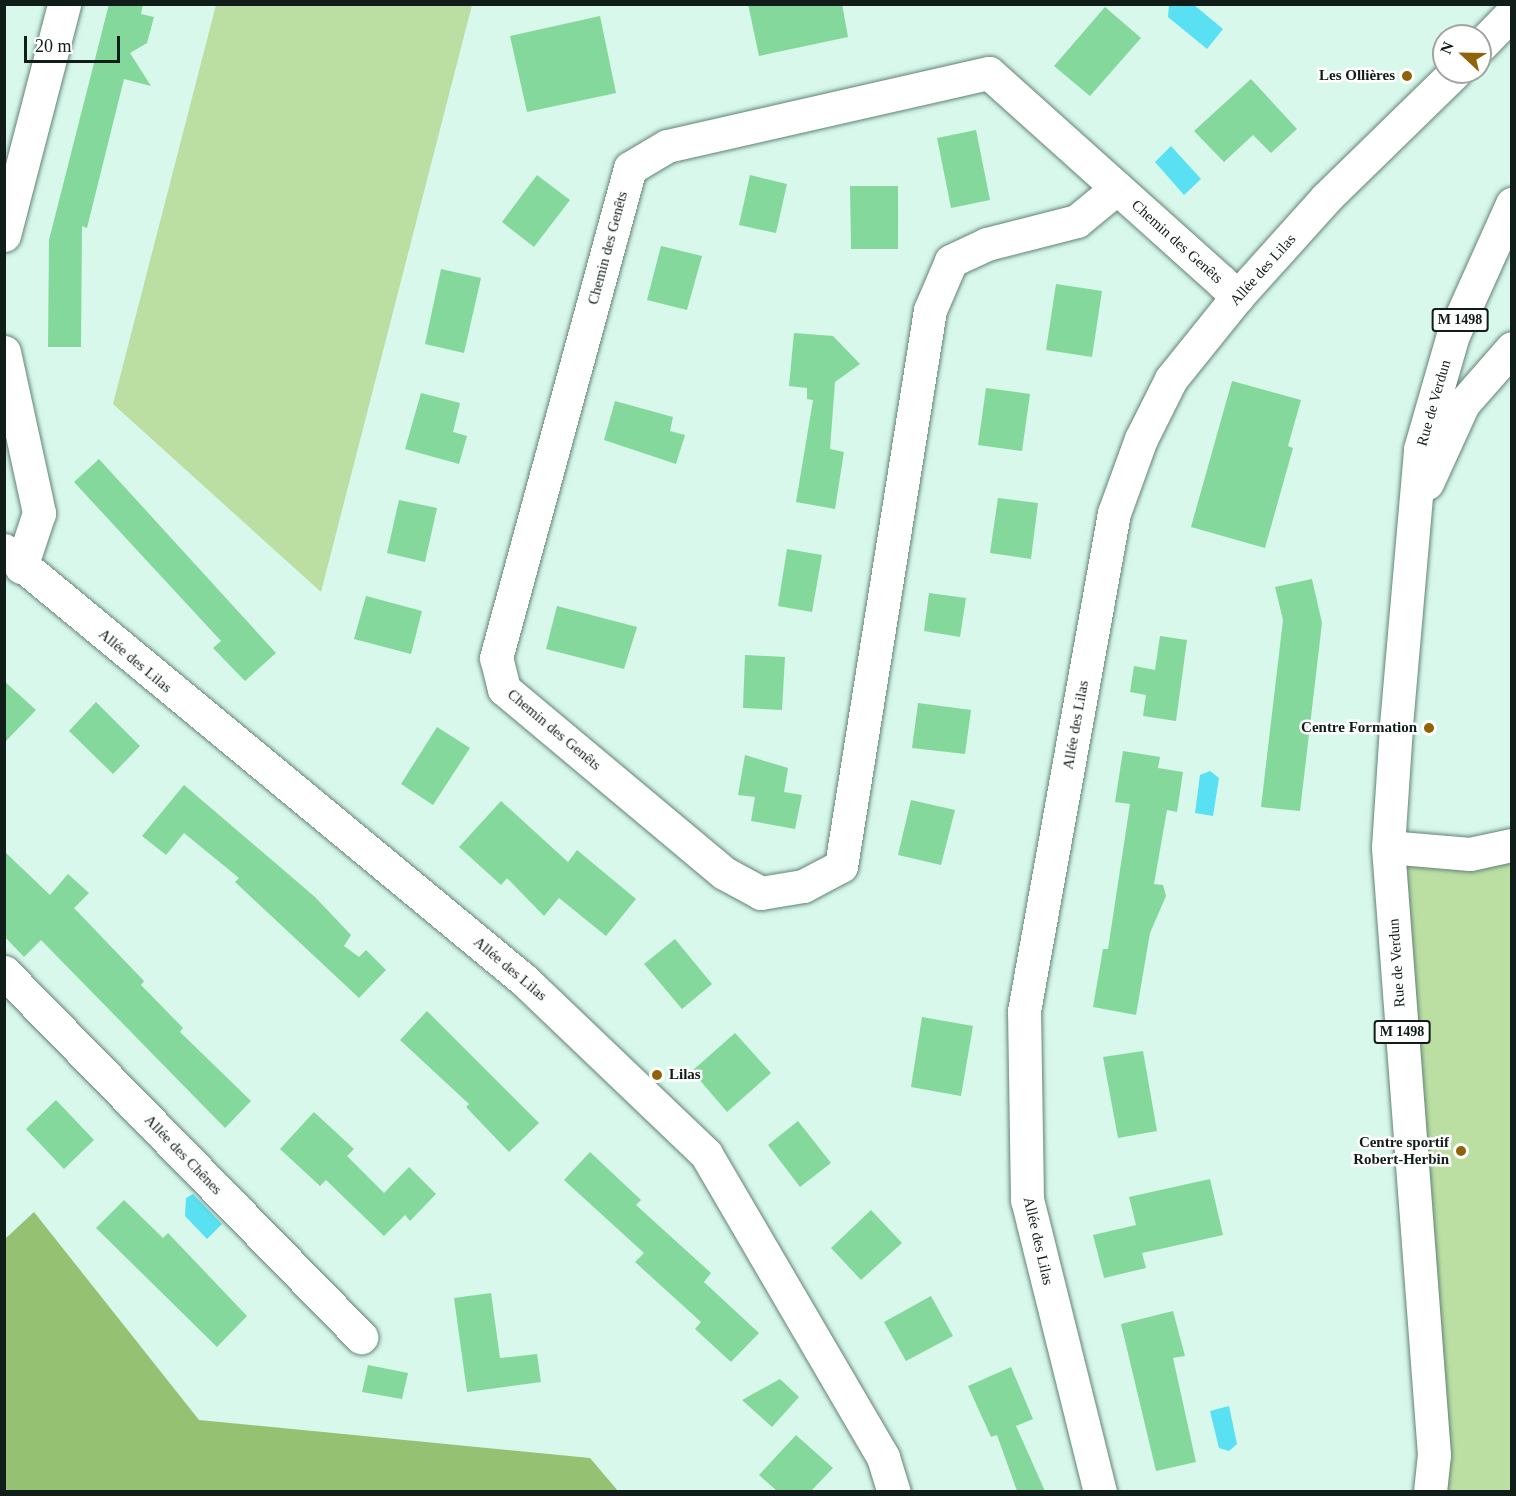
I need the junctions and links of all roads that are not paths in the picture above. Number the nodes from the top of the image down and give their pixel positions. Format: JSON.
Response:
{"nodes":[{"id":1,"x":64,"y":4,"type":"edge"},
{"id":2,"x":1498,"y":4,"type":"edge"},
{"id":3,"x":1512,"y":12,"type":"edge"},
{"id":4,"x":1492,"y":33,"type":"edge"},
{"id":5,"x":1443,"y":84,"type":"edge"},
{"id":6,"x":1117,"y":188,"type":"junction"},
{"id":7,"x":1512,"y":204,"type":"edge"},
{"id":8,"x":4,"y":235,"type":"edge"},
{"id":9,"x":1237,"y":297,"type":"junction"},
{"id":10,"x":1512,"y":348,"type":"edge"},
{"id":11,"x":4,"y":352,"type":"edge"},
{"id":12,"x":1416,"y":507,"type":"junction"},
{"id":13,"x":13,"y":559,"type":"edge"},
{"id":14,"x":1512,"y":845,"type":"edge"},
{"id":15,"x":1388,"y":847,"type":"junction"},
{"id":16,"x":4,"y":972,"type":"edge"},
{"id":17,"x":361,"y":1337,"type":"dead end"},
{"id":18,"x":894,"y":1491,"type":"edge"},
{"id":19,"x":1100,"y":1491,"type":"edge"},
{"id":20,"x":1430,"y":1491,"type":"edge"}],
"edges":[{"from":1,"to":8,"type":"street"},
{"from":2,"to":3,"type":"street"},
{"from":3,"to":4,"type":"street"},
{"from":5,"to":9,"type":"street","name":"Allée des Lilas"},
{"from":6,"to":6,"type":"street","name":"Chemin des Genêts"},
{"from":6,"to":9,"type":"street","name":"Chemin des Genêts"},
{"from":7,"to":12,"type":"street","name":"Rue de Verdun","number":"M 1498"},
{"from":9,"to":19,"type":"street","name":"Allée des Lilas"},
{"from":10,"to":12,"type":"street","name":"Rue de Verdun","number":"M 1498"},
{"from":11,"to":13,"type":"street"},
{"from":12,"to":15,"type":"street","name":"Rue de Verdun","number":"M 1498"},
{"from":13,"to":18,"type":"street","name":"Allée des Lilas"},
{"from":14,"to":15,"type":"street"},
{"from":15,"to":20,"type":"street","name":"Rue de Verdun","number":"M 1498"},
{"from":16,"to":17,"type":"street","name":"Allée des Chênes"}]}
